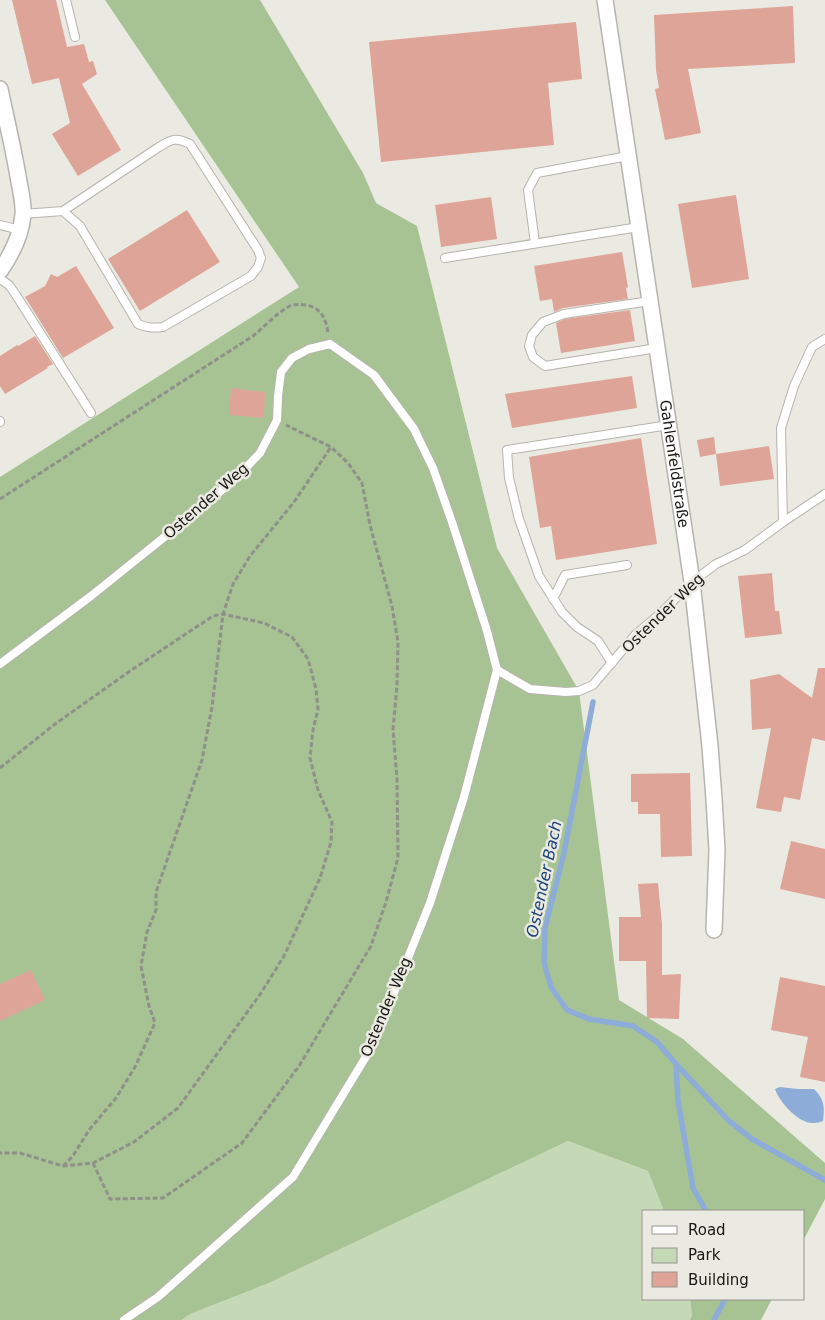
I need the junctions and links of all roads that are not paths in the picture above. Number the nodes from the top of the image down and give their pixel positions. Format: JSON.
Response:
{"nodes":[{"id":1,"x":66,"y":0,"type":"edge"},
{"id":2,"x":605,"y":0,"type":"edge"},
{"id":3,"x":75,"y":37,"type":"dead end"},
{"id":4,"x":0,"y":89,"type":"edge"},
{"id":5,"x":4,"y":126,"type":"edge"},
{"id":6,"x":628,"y":156,"type":"junction"},
{"id":7,"x":63,"y":211,"type":"junction"},
{"id":8,"x":23,"y":214,"type":"junction"},
{"id":9,"x":0,"y":225,"type":"edge"},
{"id":10,"x":639,"y":227,"type":"junction"},
{"id":11,"x":20,"y":230,"type":"junction"},
{"id":12,"x":535,"y":243,"type":"junction"},
{"id":13,"x":446,"y":258,"type":"dead end"},
{"id":14,"x":0,"y":271,"type":"edge"},
{"id":15,"x":0,"y":278,"type":"edge"},
{"id":16,"x":650,"y":301,"type":"junction"},
{"id":17,"x":825,"y":338,"type":"edge"},
{"id":18,"x":657,"y":348,"type":"junction"},
{"id":19,"x":90,"y":413,"type":"dead end"},
{"id":20,"x":669,"y":426,"type":"junction"},
{"id":21,"x":825,"y":494,"type":"edge"},
{"id":22,"x":782,"y":522,"type":"junction"},
{"id":23,"x":627,"y":566,"type":"dead end"},
{"id":24,"x":692,"y":582,"type":"junction"},
{"id":25,"x":553,"y":599,"type":"junction"},
{"id":26,"x":612,"y":663,"type":"junction"},
{"id":27,"x":0,"y":664,"type":"edge"},
{"id":28,"x":497,"y":670,"type":"junction"},
{"id":29,"x":714,"y":930,"type":"dead end"},
{"id":30,"x":124,"y":1320,"type":"edge"}],
"edges":[{"from":1,"to":3,"type":"lane"},
{"from":2,"to":6,"type":"street","name":"Gahlenfeldstraße"},
{"from":4,"to":5,"type":"street"},
{"from":5,"to":8,"type":"street"},
{"from":6,"to":10,"type":"street","name":"Gahlenfeldstraße"},
{"from":6,"to":12,"type":"lane"},
{"from":7,"to":7,"type":"lane"},
{"from":7,"to":8,"type":"lane"},
{"from":8,"to":11,"type":"street"},
{"from":9,"to":11,"type":"lane"},
{"from":10,"to":12,"type":"lane"},
{"from":10,"to":16,"type":"street","name":"Gahlenfeldstraße"},
{"from":11,"to":14,"type":"street"},
{"from":12,"to":13,"type":"lane"},
{"from":15,"to":19,"type":"lane"},
{"from":16,"to":18,"type":"street","name":"Gahlenfeldstraße"},
{"from":16,"to":18,"type":"lane"},
{"from":17,"to":22,"type":"lane"},
{"from":18,"to":20,"type":"street","name":"Gahlenfeldstraße"},
{"from":20,"to":24,"type":"street","name":"Gahlenfeldstraße"},
{"from":20,"to":25,"type":"lane"},
{"from":21,"to":22,"type":"lane","name":"Ostender Weg"},
{"from":22,"to":24,"type":"lane","name":"Ostender Weg"},
{"from":23,"to":25,"type":"lane"},
{"from":24,"to":26,"type":"lane","name":"Ostender Weg"},
{"from":24,"to":29,"type":"street","name":"Gahlenfeldstraße"},
{"from":25,"to":26,"type":"lane"},
{"from":26,"to":28,"type":"lane","name":"Ostender Weg"},
{"from":27,"to":28,"type":"lane","name":"Ostender Weg"},
{"from":28,"to":30,"type":"lane","name":"Ostender Weg"}]}
